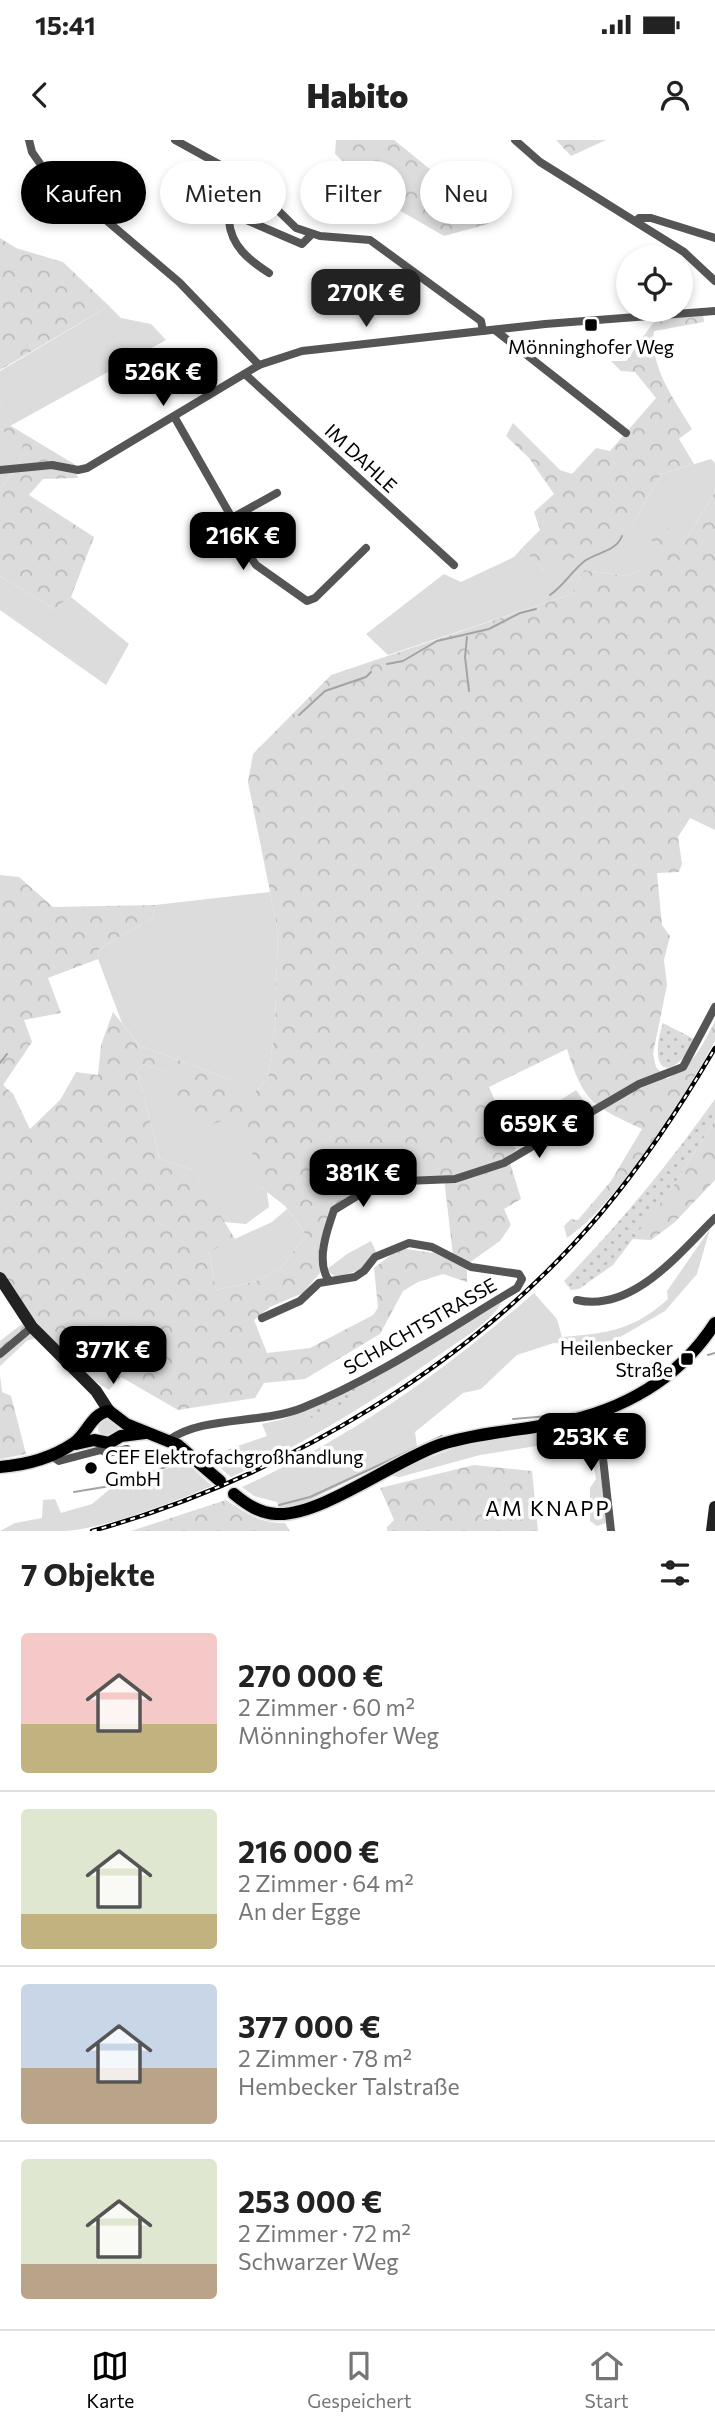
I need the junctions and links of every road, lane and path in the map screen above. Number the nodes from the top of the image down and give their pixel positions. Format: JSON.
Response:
{"nodes":[{"id":1,"x":29,"y":140,"type":"edge"},
{"id":2,"x":175,"y":140,"type":"edge"},
{"id":3,"x":515,"y":140,"type":"edge"},
{"id":4,"x":636,"y":221,"type":"junction"},
{"id":5,"x":311,"y":235,"type":"junction"},
{"id":6,"x":715,"y":238,"type":"edge"},
{"id":7,"x":269,"y":273,"type":"dead end"},
{"id":8,"x":715,"y":281,"type":"edge"},
{"id":9,"x":715,"y":312,"type":"edge"},
{"id":10,"x":495,"y":330,"type":"junction"},
{"id":11,"x":483,"y":331,"type":"junction"},
{"id":12,"x":260,"y":365,"type":"junction"},
{"id":13,"x":246,"y":375,"type":"junction"},
{"id":14,"x":175,"y":418,"type":"junction"},
{"id":15,"x":626,"y":433,"type":"dead end"},
{"id":16,"x":0,"y":470,"type":"edge"},
{"id":17,"x":277,"y":492,"type":"dead end"},
{"id":18,"x":232,"y":518,"type":"junction"},
{"id":19,"x":366,"y":548,"type":"dead end"},
{"id":20,"x":454,"y":565,"type":"dead end"},
{"id":21,"x":715,"y":1007,"type":"edge"},
{"id":22,"x":715,"y":1218,"type":"edge"},
{"id":23,"x":0,"y":1278,"type":"edge"},
{"id":24,"x":328,"y":1279,"type":"junction"},
{"id":25,"x":577,"y":1300,"type":"dead end"},
{"id":26,"x":262,"y":1318,"type":"dead end"},
{"id":27,"x":715,"y":1324,"type":"edge"},
{"id":28,"x":32,"y":1326,"type":"junction"},
{"id":29,"x":0,"y":1354,"type":"edge"},
{"id":30,"x":598,"y":1413,"type":"junction"},
{"id":31,"x":100,"y":1417,"type":"junction"},
{"id":32,"x":122,"y":1422,"type":"junction"},
{"id":33,"x":145,"y":1433,"type":"junction"},
{"id":34,"x":121,"y":1436,"type":"junction"},
{"id":35,"x":99,"y":1440,"type":"junction"},
{"id":36,"x":169,"y":1440,"type":"junction"},
{"id":37,"x":71,"y":1445,"type":"junction"},
{"id":38,"x":127,"y":1449,"type":"dead end"},
{"id":39,"x":51,"y":1455,"type":"junction"},
{"id":40,"x":0,"y":1467,"type":"edge"},
{"id":41,"x":220,"y":1481,"type":"dead end"},
{"id":42,"x":234,"y":1494,"type":"dead end"},
{"id":43,"x":715,"y":1507,"type":"edge"},
{"id":44,"x":611,"y":1531,"type":"edge"},
{"id":45,"x":712,"y":1531,"type":"edge"}],
"edges":[{"from":1,"to":12,"type":"street"},
{"from":2,"to":5,"type":"street"},
{"from":3,"to":4,"type":"street"},
{"from":4,"to":6,"type":"street"},
{"from":4,"to":8,"type":"street"},
{"from":5,"to":7,"type":"street"},
{"from":5,"to":11,"type":"street"},
{"from":9,"to":10,"type":"street"},
{"from":10,"to":11,"type":"street"},
{"from":10,"to":15,"type":"street"},
{"from":11,"to":12,"type":"street"},
{"from":12,"to":13,"type":"street"},
{"from":13,"to":14,"type":"street"},
{"from":13,"to":20,"type":"street","name":"IM DAHLE"},
{"from":14,"to":16,"type":"street"},
{"from":14,"to":18,"type":"street"},
{"from":17,"to":18,"type":"street"},
{"from":18,"to":19,"type":"street"},
{"from":21,"to":24,"type":"street"},
{"from":22,"to":25,"type":"street"},
{"from":23,"to":28,"type":"street"},
{"from":24,"to":26,"type":"street","name":"SCHACHTSTRASSE"},
{"from":24,"to":36,"type":"street","name":"SCHACHTSTRASSE"},
{"from":27,"to":30,"type":"main road"},
{"from":28,"to":29,"type":"street"},
{"from":28,"to":31,"type":"street"},
{"from":30,"to":42,"type":"main road"},
{"from":30,"to":44,"type":"street"},
{"from":31,"to":32,"type":"main road"},
{"from":31,"to":35,"type":"main road"},
{"from":31,"to":37,"type":"main road"},
{"from":32,"to":33,"type":"main road"},
{"from":32,"to":34,"type":"main road"},
{"from":33,"to":34,"type":"main road"},
{"from":33,"to":36,"type":"main road"},
{"from":34,"to":35,"type":"main road"},
{"from":35,"to":37,"type":"main road"},
{"from":36,"to":41,"type":"main road"},
{"from":37,"to":39,"type":"main road"},
{"from":38,"to":39,"type":"street"},
{"from":39,"to":40,"type":"main road"},
{"from":43,"to":45,"type":"street"}]}
